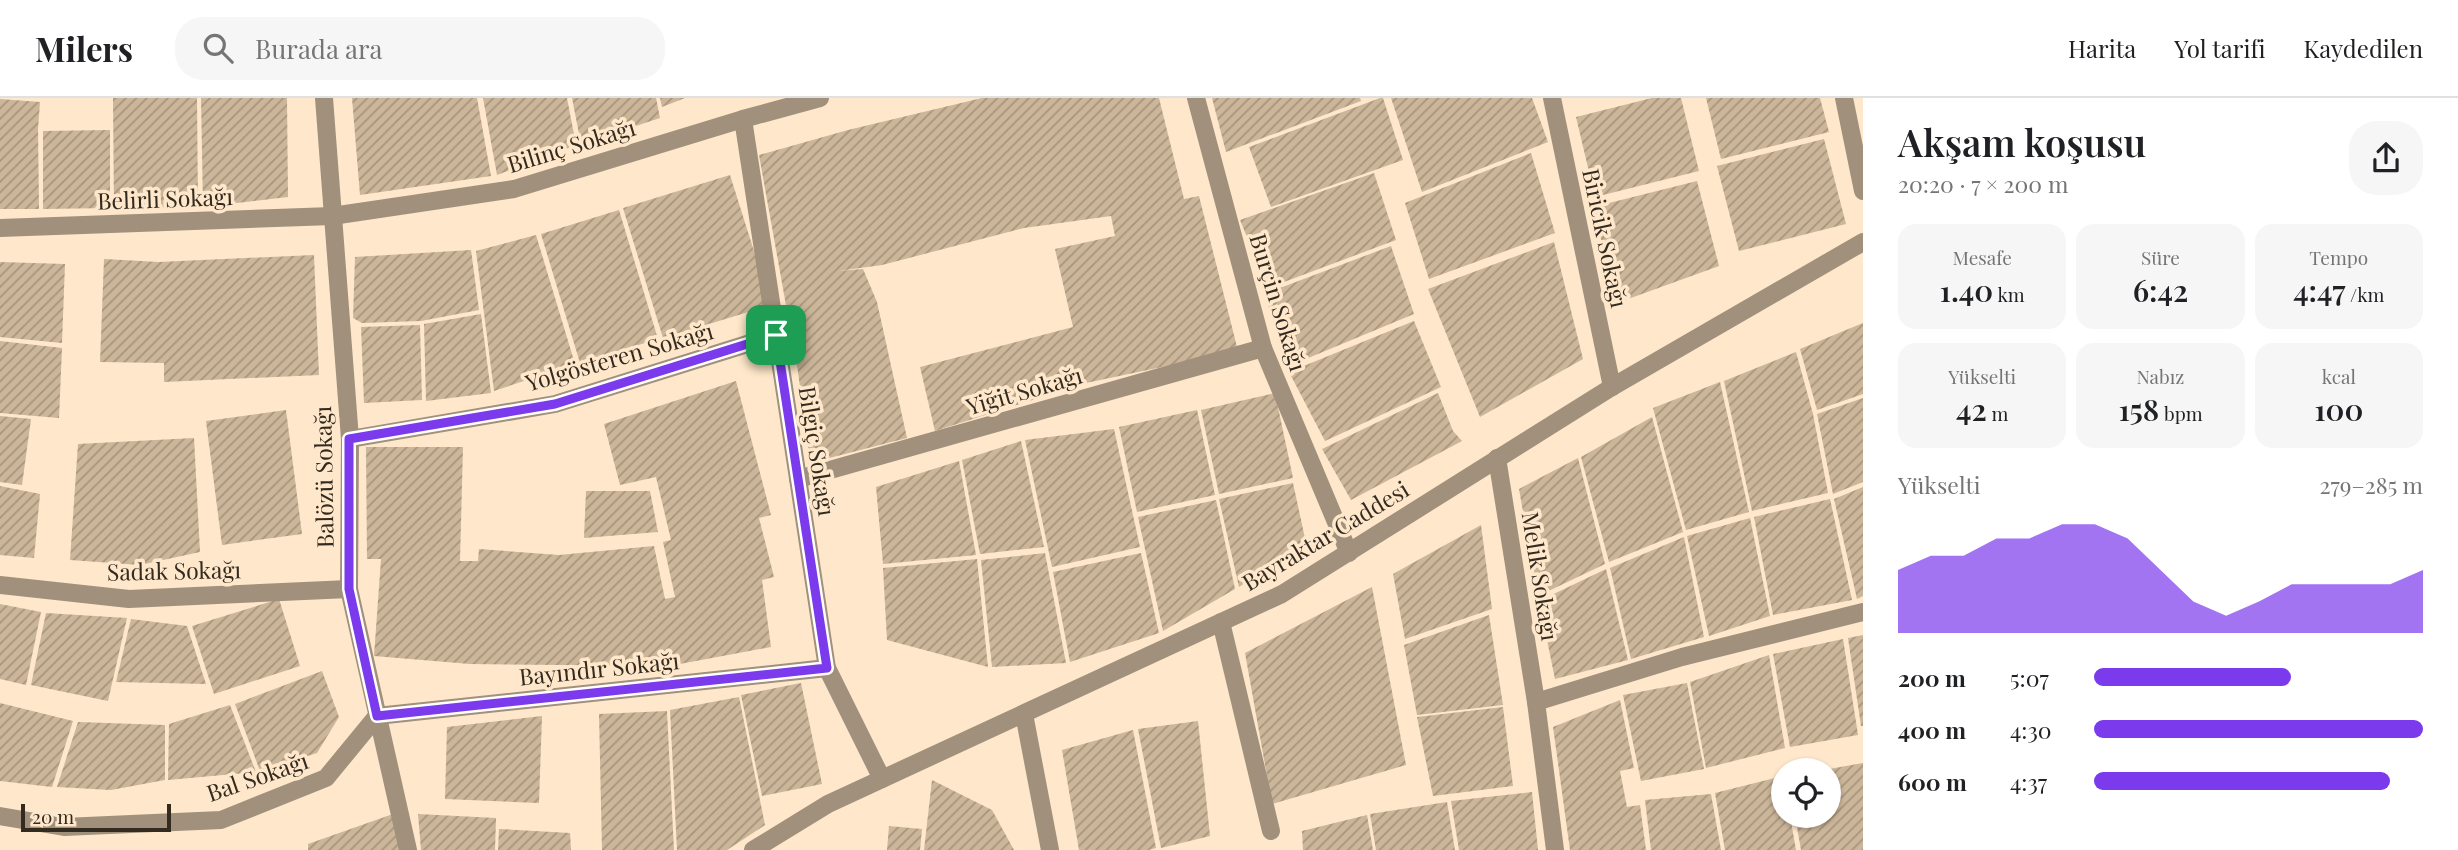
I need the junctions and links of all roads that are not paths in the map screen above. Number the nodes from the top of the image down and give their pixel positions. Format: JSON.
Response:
{"nodes":[{"id":1,"x":324,"y":98,"type":"edge"},
{"id":2,"x":820,"y":98,"type":"edge"},
{"id":3,"x":1196,"y":98,"type":"edge"},
{"id":4,"x":1552,"y":98,"type":"edge"},
{"id":5,"x":1844,"y":98,"type":"edge"},
{"id":6,"x":743,"y":119,"type":"junction"},
{"id":7,"x":1863,"y":191,"type":"edge"},
{"id":8,"x":331,"y":216,"type":"junction"},
{"id":9,"x":0,"y":228,"type":"edge"},
{"id":10,"x":1863,"y":242,"type":"edge"},
{"id":11,"x":776,"y":335,"type":"junction"},
{"id":12,"x":1263,"y":348,"type":"junction"},
{"id":13,"x":1612,"y":387,"type":"junction"},
{"id":14,"x":349,"y":439,"type":"junction"},
{"id":15,"x":1497,"y":458,"type":"junction"},
{"id":16,"x":797,"y":479,"type":"junction"},
{"id":17,"x":1349,"y":553,"type":"junction"},
{"id":18,"x":0,"y":585,"type":"edge"},
{"id":19,"x":349,"y":589,"type":"junction"},
{"id":20,"x":1863,"y":612,"type":"edge"},
{"id":21,"x":1221,"y":622,"type":"junction"},
{"id":22,"x":827,"y":668,"type":"junction"},
{"id":23,"x":1536,"y":702,"type":"junction"},
{"id":24,"x":1024,"y":714,"type":"junction"},
{"id":25,"x":377,"y":716,"type":"junction"},
{"id":26,"x":882,"y":779,"type":"junction"},
{"id":27,"x":0,"y":816,"type":"edge"},
{"id":28,"x":1271,"y":831,"type":"dead end"},
{"id":29,"x":408,"y":850,"type":"edge"},
{"id":30,"x":753,"y":850,"type":"edge"},
{"id":31,"x":1050,"y":850,"type":"edge"},
{"id":32,"x":1555,"y":850,"type":"edge"}],
"edges":[{"from":1,"to":8,"type":"street","name":"Balözü Sokağı"},
{"from":2,"to":6,"type":"street","name":"Bilinç Sokağı"},
{"from":3,"to":12,"type":"street","name":"Burçin Sokağı"},
{"from":4,"to":13,"type":"street","name":"Biricik Sokağı"},
{"from":5,"to":7,"type":"street"},
{"from":6,"to":8,"type":"street","name":"Bilinç Sokağı"},
{"from":6,"to":11,"type":"street","name":"Bilgiç Sokağı"},
{"from":8,"to":9,"type":"street","name":"Belirli Sokağı"},
{"from":8,"to":14,"type":"street","name":"Balözü Sokağı"},
{"from":10,"to":13,"type":"street","name":"Bayraktar Caddesi"},
{"from":11,"to":14,"type":"street","name":"Yolgösteren Sokağı"},
{"from":11,"to":16,"type":"street","name":"Bilgiç Sokağı"},
{"from":12,"to":16,"type":"street","name":"Yiğit Sokağı"},
{"from":12,"to":17,"type":"street","name":"Burçin Sokağı"},
{"from":13,"to":15,"type":"street","name":"Bayraktar Caddesi"},
{"from":14,"to":19,"type":"street","name":"Balözü Sokağı"},
{"from":15,"to":17,"type":"street","name":"Bayraktar Caddesi"},
{"from":15,"to":23,"type":"street","name":"Melik Sokağı"},
{"from":16,"to":22,"type":"street","name":"Bilgiç Sokağı"},
{"from":17,"to":21,"type":"street","name":"Bayraktar Caddesi"},
{"from":18,"to":19,"type":"street","name":"Sadak Sokağı"},
{"from":19,"to":25,"type":"street","name":"Balözü Sokağı"},
{"from":20,"to":23,"type":"street"},
{"from":21,"to":24,"type":"street","name":"Bayraktar Caddesi"},
{"from":21,"to":28,"type":"street"},
{"from":22,"to":25,"type":"street","name":"Bayındır Sokağı"},
{"from":22,"to":26,"type":"street","name":"Bilgiç Sokağı"},
{"from":23,"to":32,"type":"street","name":"Melik Sokağı"},
{"from":24,"to":26,"type":"street","name":"Bayraktar Caddesi"},
{"from":24,"to":31,"type":"street"},
{"from":25,"to":27,"type":"street","name":"Bal Sokağı"},
{"from":25,"to":29,"type":"street","name":"Balözü Sokağı"},
{"from":26,"to":30,"type":"street","name":"Bayraktar Caddesi"}]}
